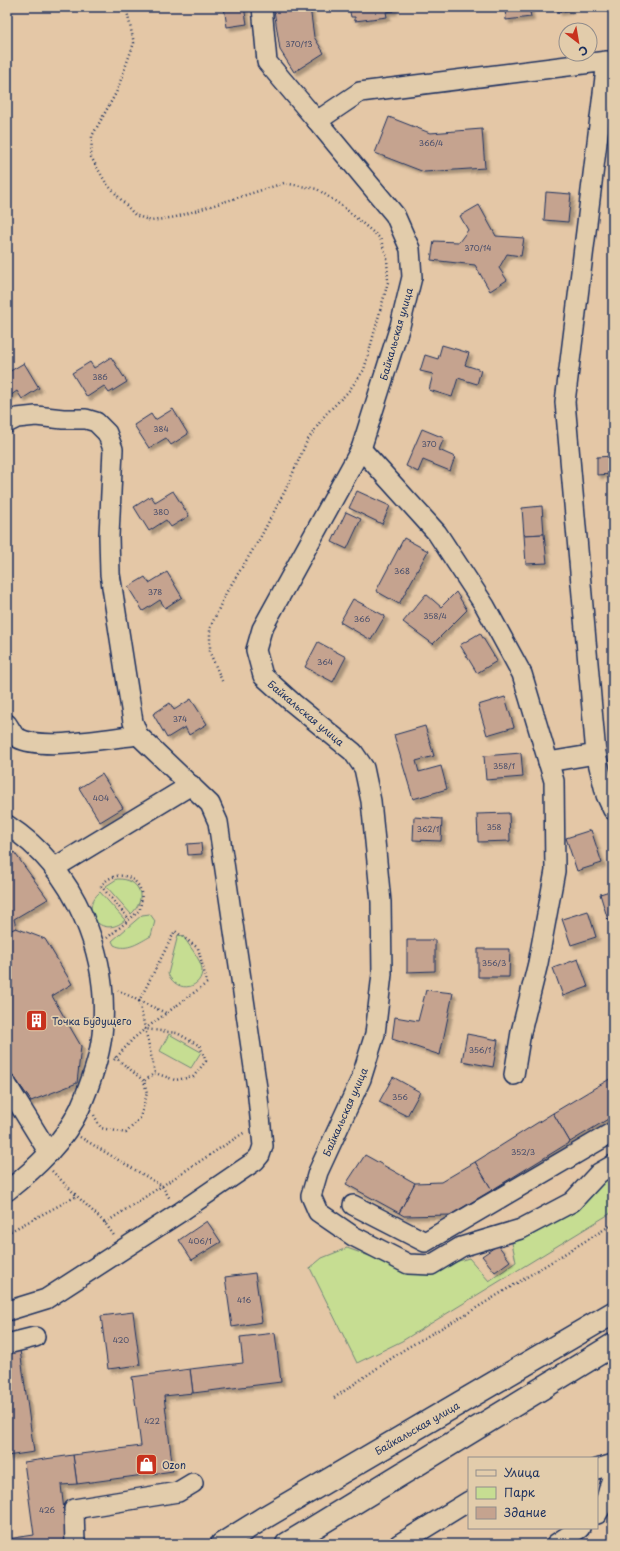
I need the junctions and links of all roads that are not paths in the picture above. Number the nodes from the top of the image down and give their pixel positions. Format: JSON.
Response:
{"nodes":[{"id":1,"x":262,"y":7,"type":"edge"},
{"id":2,"x":317,"y":121,"type":"junction"},
{"id":3,"x":7,"y":423,"type":"edge"},
{"id":4,"x":361,"y":449,"type":"junction"},
{"id":5,"x":7,"y":724,"type":"edge"},
{"id":6,"x":138,"y":735,"type":"junction"},
{"id":7,"x":596,"y":754,"type":"junction"},
{"id":8,"x":548,"y":762,"type":"junction"},
{"id":9,"x":191,"y":785,"type":"junction"},
{"id":10,"x":613,"y":810,"type":"edge"},
{"id":11,"x":7,"y":826,"type":"edge"},
{"id":12,"x":54,"y":868,"type":"junction"},
{"id":13,"x":514,"y":1075,"type":"dead end"},
{"id":14,"x":7,"y":1085,"type":"edge"},
{"id":15,"x":613,"y":1132,"type":"edge"},
{"id":16,"x":45,"y":1157,"type":"junction"},
{"id":17,"x":613,"y":1165,"type":"edge"},
{"id":18,"x":7,"y":1191,"type":"edge"},
{"id":19,"x":353,"y":1205,"type":"dead end"},
{"id":20,"x":7,"y":1311,"type":"edge"},
{"id":21,"x":613,"y":1313,"type":"edge"},
{"id":22,"x":35,"y":1337,"type":"dead end"},
{"id":23,"x":7,"y":1344,"type":"edge"},
{"id":24,"x":613,"y":1345,"type":"edge"},
{"id":25,"x":613,"y":1464,"type":"edge"},
{"id":26,"x":598,"y":1469,"type":"edge"},
{"id":27,"x":613,"y":1474,"type":"edge"},
{"id":28,"x":193,"y":1483,"type":"dead end"},
{"id":29,"x":468,"y":1502,"type":"edge"},
{"id":30,"x":598,"y":1512,"type":"edge"},
{"id":31,"x":578,"y":1529,"type":"edge"},
{"id":32,"x":75,"y":1544,"type":"edge"},
{"id":33,"x":222,"y":1544,"type":"edge"},
{"id":34,"x":287,"y":1544,"type":"edge"},
{"id":35,"x":399,"y":1544,"type":"edge"},
{"id":36,"x":556,"y":1544,"type":"edge"}],
"edges":[{"from":1,"to":2,"type":"street","name":"Байкальская улица"},
{"from":2,"to":4,"type":"street","name":"Байкальская улица"},
{"from":2,"to":7,"type":"street"},
{"from":3,"to":6,"type":"street"},
{"from":4,"to":8,"type":"street"},
{"from":4,"to":17,"type":"street","name":"Байкальская улица"},
{"from":5,"to":6,"type":"street"},
{"from":6,"to":9,"type":"street"},
{"from":7,"to":8,"type":"street"},
{"from":7,"to":10,"type":"street"},
{"from":8,"to":13,"type":"street"},
{"from":9,"to":12,"type":"street"},
{"from":9,"to":20,"type":"street"},
{"from":11,"to":12,"type":"street"},
{"from":12,"to":16,"type":"street"},
{"from":14,"to":16,"type":"street"},
{"from":15,"to":19,"type":"street"},
{"from":16,"to":18,"type":"street"},
{"from":21,"to":33,"type":"main road","name":"Байкальская улица"},
{"from":22,"to":23,"type":"street"},
{"from":24,"to":34,"type":"main road"},
{"from":25,"to":26,"type":"street"},
{"from":27,"to":30,"type":"street"},
{"from":28,"to":32,"type":"street"},
{"from":29,"to":35,"type":"street"},
{"from":31,"to":36,"type":"street"}]}
